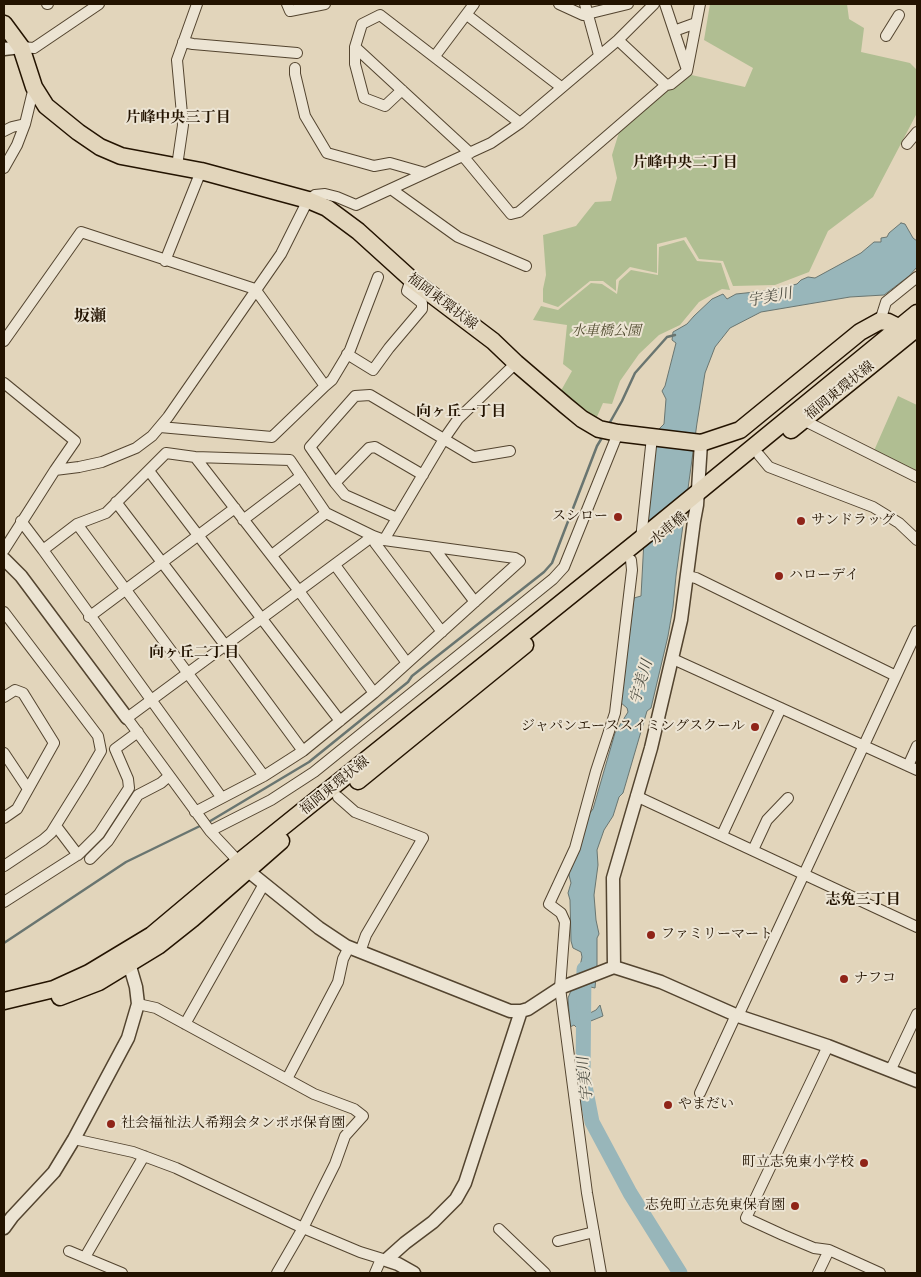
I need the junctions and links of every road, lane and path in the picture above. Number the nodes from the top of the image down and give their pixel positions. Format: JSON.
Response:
{"nodes":[{"id":1,"x":99,"y":4,"type":"edge"},
{"id":2,"x":196,"y":4,"type":"edge"},
{"id":3,"x":287,"y":4,"type":"edge"},
{"id":4,"x":325,"y":4,"type":"edge"},
{"id":5,"x":474,"y":4,"type":"edge"},
{"id":6,"x":559,"y":4,"type":"edge"},
{"id":7,"x":628,"y":4,"type":"edge"},
{"id":8,"x":654,"y":4,"type":"edge"},
{"id":9,"x":665,"y":4,"type":"edge"},
{"id":10,"x":700,"y":4,"type":"edge"},
{"id":11,"x":586,"y":9,"type":"edge"},
{"id":12,"x":467,"y":15,"type":"junction"},
{"id":13,"x":899,"y":15,"type":"dead end"},
{"id":14,"x":696,"y":23,"type":"junction"},
{"id":15,"x":4,"y":24,"type":"edge"},
{"id":16,"x":674,"y":31,"type":"junction"},
{"id":17,"x":886,"y":36,"type":"dead end"},
{"id":18,"x":618,"y":40,"type":"junction"},
{"id":19,"x":183,"y":42,"type":"junction"},
{"id":20,"x":20,"y":46,"type":"junction"},
{"id":21,"x":355,"y":48,"type":"junction"},
{"id":22,"x":4,"y":49,"type":"edge"},
{"id":23,"x":297,"y":53,"type":"dead end"},
{"id":24,"x":435,"y":56,"type":"junction"},
{"id":25,"x":599,"y":56,"type":"junction"},
{"id":26,"x":296,"y":68,"type":"dead end"},
{"id":27,"x":687,"y":71,"type":"junction"},
{"id":28,"x":666,"y":85,"type":"junction"},
{"id":29,"x":34,"y":87,"type":"junction"},
{"id":30,"x":561,"y":88,"type":"junction"},
{"id":31,"x":402,"y":90,"type":"junction"},
{"id":32,"x":520,"y":122,"type":"junction"},
{"id":33,"x":25,"y":124,"type":"junction"},
{"id":34,"x":4,"y":131,"type":"edge"},
{"id":35,"x":917,"y":132,"type":"edge"},
{"id":36,"x":907,"y":144,"type":"dead end"},
{"id":37,"x":466,"y":154,"type":"junction"},
{"id":38,"x":177,"y":166,"type":"junction"},
{"id":39,"x":4,"y":168,"type":"edge"},
{"id":40,"x":201,"y":171,"type":"junction"},
{"id":41,"x":425,"y":173,"type":"junction"},
{"id":42,"x":391,"y":189,"type":"junction"},
{"id":43,"x":308,"y":200,"type":"junction"},
{"id":44,"x":165,"y":261,"type":"junction"},
{"id":45,"x":526,"y":266,"type":"dead end"},
{"id":46,"x":378,"y":277,"type":"dead end"},
{"id":47,"x":917,"y":277,"type":"edge"},
{"id":48,"x":411,"y":279,"type":"junction"},
{"id":49,"x":255,"y":289,"type":"junction"},
{"id":50,"x":917,"y":313,"type":"edge"},
{"id":51,"x":880,"y":321,"type":"junction"},
{"id":52,"x":912,"y":329,"type":"edge"},
{"id":53,"x":4,"y":341,"type":"edge"},
{"id":54,"x":347,"y":354,"type":"junction"},
{"id":55,"x":516,"y":363,"type":"junction"},
{"id":56,"x":4,"y":383,"type":"edge"},
{"id":57,"x":325,"y":386,"type":"junction"},
{"id":58,"x":805,"y":419,"type":"junction"},
{"id":59,"x":160,"y":427,"type":"junction"},
{"id":60,"x":610,"y":431,"type":"junction"},
{"id":61,"x":654,"y":437,"type":"junction"},
{"id":62,"x":444,"y":439,"type":"junction"},
{"id":63,"x":698,"y":443,"type":"junction"},
{"id":64,"x":510,"y":451,"type":"dead end"},
{"id":65,"x":760,"y":455,"type":"junction"},
{"id":66,"x":195,"y":457,"type":"junction"},
{"id":67,"x":54,"y":470,"type":"junction"},
{"id":68,"x":149,"y":471,"type":"junction"},
{"id":69,"x":422,"y":475,"type":"junction"},
{"id":70,"x":301,"y":476,"type":"junction"},
{"id":71,"x":917,"y":477,"type":"edge"},
{"id":72,"x":335,"y":483,"type":"junction"},
{"id":73,"x":697,"y":499,"type":"junction"},
{"id":74,"x":116,"y":502,"type":"junction"},
{"id":75,"x":235,"y":508,"type":"junction"},
{"id":76,"x":326,"y":513,"type":"junction"},
{"id":77,"x":397,"y":518,"type":"junction"},
{"id":78,"x":243,"y":520,"type":"junction"},
{"id":79,"x":21,"y":521,"type":"junction"},
{"id":80,"x":77,"y":524,"type":"junction"},
{"id":81,"x":199,"y":536,"type":"junction"},
{"id":82,"x":373,"y":536,"type":"junction"},
{"id":83,"x":384,"y":540,"type":"junction"},
{"id":84,"x":917,"y":540,"type":"edge"},
{"id":85,"x":640,"y":546,"type":"junction"},
{"id":86,"x":433,"y":547,"type":"junction"},
{"id":87,"x":4,"y":550,"type":"edge"},
{"id":88,"x":42,"y":550,"type":"junction"},
{"id":89,"x":272,"y":555,"type":"junction"},
{"id":90,"x":4,"y":559,"type":"edge"},
{"id":91,"x":162,"y":563,"type":"junction"},
{"id":92,"x":335,"y":565,"type":"junction"},
{"id":93,"x":687,"y":576,"type":"junction"},
{"id":94,"x":126,"y":590,"type":"junction"},
{"id":95,"x":299,"y":591,"type":"junction"},
{"id":96,"x":475,"y":602,"type":"junction"},
{"id":97,"x":4,"y":612,"type":"edge"},
{"id":98,"x":89,"y":617,"type":"junction"},
{"id":99,"x":262,"y":618,"type":"junction"},
{"id":100,"x":917,"y":631,"type":"edge"},
{"id":101,"x":442,"y":632,"type":"junction"},
{"id":102,"x":225,"y":645,"type":"junction"},
{"id":103,"x":673,"y":659,"type":"junction"},
{"id":104,"x":407,"y":664,"type":"junction"},
{"id":105,"x":188,"y":673,"type":"junction"},
{"id":106,"x":896,"y":676,"type":"junction"},
{"id":107,"x":374,"y":693,"type":"junction"},
{"id":108,"x":4,"y":697,"type":"edge"},
{"id":109,"x":151,"y":700,"type":"junction"},
{"id":110,"x":781,"y":708,"type":"junction"},
{"id":111,"x":127,"y":718,"type":"junction"},
{"id":112,"x":340,"y":721,"type":"junction"},
{"id":113,"x":138,"y":732,"type":"junction"},
{"id":114,"x":864,"y":746,"type":"junction"},
{"id":115,"x":917,"y":746,"type":"edge"},
{"id":116,"x":303,"y":751,"type":"junction"},
{"id":117,"x":4,"y":752,"type":"edge"},
{"id":118,"x":913,"y":768,"type":"edge"},
{"id":119,"x":170,"y":776,"type":"junction"},
{"id":120,"x":264,"y":776,"type":"junction"},
{"id":121,"x":28,"y":790,"type":"junction"},
{"id":122,"x":636,"y":796,"type":"junction"},
{"id":123,"x":338,"y":797,"type":"junction"},
{"id":124,"x":222,"y":798,"type":"junction"},
{"id":125,"x":788,"y":798,"type":"dead end"},
{"id":126,"x":195,"y":812,"type":"junction"},
{"id":127,"x":4,"y":818,"type":"edge"},
{"id":128,"x":56,"y":826,"type":"junction"},
{"id":129,"x":210,"y":831,"type":"junction"},
{"id":130,"x":722,"y":835,"type":"junction"},
{"id":131,"x":754,"y":850,"type":"junction"},
{"id":132,"x":78,"y":855,"type":"junction"},
{"id":133,"x":90,"y":860,"type":"dead end"},
{"id":134,"x":4,"y":866,"type":"edge"},
{"id":135,"x":243,"y":867,"type":"junction"},
{"id":136,"x":804,"y":874,"type":"junction"},
{"id":137,"x":264,"y":884,"type":"junction"},
{"id":138,"x":4,"y":902,"type":"edge"},
{"id":139,"x":917,"y":927,"type":"edge"},
{"id":140,"x":354,"y":950,"type":"junction"},
{"id":141,"x":124,"y":959,"type":"junction"},
{"id":142,"x":612,"y":968,"type":"junction"},
{"id":143,"x":562,"y":987,"type":"junction"},
{"id":144,"x":4,"y":1001,"type":"edge"},
{"id":145,"x":138,"y":1004,"type":"junction"},
{"id":146,"x":4,"y":1010,"type":"edge"},
{"id":147,"x":521,"y":1011,"type":"junction"},
{"id":148,"x":917,"y":1014,"type":"edge"},
{"id":149,"x":737,"y":1015,"type":"junction"},
{"id":150,"x":185,"y":1024,"type":"junction"},
{"id":151,"x":828,"y":1046,"type":"junction"},
{"id":152,"x":891,"y":1069,"type":"junction"},
{"id":153,"x":286,"y":1079,"type":"junction"},
{"id":154,"x":917,"y":1081,"type":"edge"},
{"id":155,"x":700,"y":1093,"type":"dead end"},
{"id":156,"x":74,"y":1139,"type":"junction"},
{"id":157,"x":144,"y":1156,"type":"junction"},
{"id":158,"x":4,"y":1228,"type":"edge"},
{"id":159,"x":303,"y":1228,"type":"junction"},
{"id":160,"x":499,"y":1229,"type":"dead end"},
{"id":161,"x":594,"y":1232,"type":"junction"},
{"id":162,"x":558,"y":1241,"type":"dead end"},
{"id":163,"x":829,"y":1250,"type":"junction"},
{"id":164,"x":69,"y":1251,"type":"dead end"},
{"id":165,"x":85,"y":1258,"type":"junction"},
{"id":166,"x":384,"y":1260,"type":"junction"},
{"id":167,"x":122,"y":1273,"type":"edge"},
{"id":168,"x":277,"y":1273,"type":"edge"},
{"id":169,"x":376,"y":1273,"type":"edge"},
{"id":170,"x":414,"y":1273,"type":"edge"},
{"id":171,"x":545,"y":1273,"type":"edge"},
{"id":172,"x":601,"y":1273,"type":"edge"},
{"id":173,"x":818,"y":1273,"type":"edge"},
{"id":174,"x":880,"y":1273,"type":"edge"}],
"edges":[{"from":1,"to":20,"type":"street"},
{"from":2,"to":19,"type":"street"},
{"from":3,"to":4,"type":"street"},
{"from":5,"to":12,"type":"street"},
{"from":6,"to":11,"type":"street"},
{"from":7,"to":11,"type":"street"},
{"from":8,"to":18,"type":"street"},
{"from":9,"to":16,"type":"street"},
{"from":10,"to":14,"type":"street"},
{"from":11,"to":25,"type":"street"},
{"from":12,"to":24,"type":"street"},
{"from":12,"to":30,"type":"street"},
{"from":13,"to":17,"type":"street"},
{"from":14,"to":16,"type":"street"},
{"from":14,"to":27,"type":"street"},
{"from":15,"to":20,"type":"main road","name":"福岡東環状線"},
{"from":16,"to":27,"type":"street"},
{"from":18,"to":25,"type":"street"},
{"from":18,"to":28,"type":"street"},
{"from":19,"to":23,"type":"street"},
{"from":19,"to":38,"type":"street"},
{"from":20,"to":22,"type":"street"},
{"from":20,"to":29,"type":"main road","name":"福岡東環状線"},
{"from":21,"to":24,"type":"street"},
{"from":21,"to":31,"type":"street"},
{"from":21,"to":31,"type":"street"},
{"from":24,"to":32,"type":"street"},
{"from":25,"to":30,"type":"street"},
{"from":26,"to":41,"type":"street"},
{"from":27,"to":28,"type":"street"},
{"from":28,"to":37,"type":"street"},
{"from":29,"to":33,"type":"street"},
{"from":29,"to":38,"type":"main road","name":"福岡東環状線"},
{"from":30,"to":32,"type":"street"},
{"from":31,"to":37,"type":"street"},
{"from":32,"to":37,"type":"street"},
{"from":33,"to":34,"type":"street"},
{"from":33,"to":39,"type":"street"},
{"from":35,"to":36,"type":"street"},
{"from":37,"to":41,"type":"street"},
{"from":38,"to":40,"type":"main road","name":"福岡東環状線"},
{"from":40,"to":43,"type":"main road","name":"福岡東環状線"},
{"from":40,"to":44,"type":"street"},
{"from":41,"to":42,"type":"street"},
{"from":42,"to":43,"type":"street"},
{"from":42,"to":45,"type":"street"},
{"from":43,"to":48,"type":"main road","name":"福岡東環状線"},
{"from":43,"to":49,"type":"street"},
{"from":44,"to":49,"type":"street"},
{"from":44,"to":53,"type":"street"},
{"from":46,"to":54,"type":"street"},
{"from":47,"to":51,"type":"street"},
{"from":48,"to":54,"type":"street"},
{"from":48,"to":55,"type":"main road","name":"福岡東環状線"},
{"from":49,"to":57,"type":"street"},
{"from":49,"to":59,"type":"street"},
{"from":50,"to":52,"type":"main road","name":"福岡東環状線"},
{"from":51,"to":52,"type":"main road"},
{"from":51,"to":63,"type":"main road","name":"福岡東環状線"},
{"from":52,"to":58,"type":"main road","name":"福岡東環状線"},
{"from":52,"to":73,"type":"main road","name":"福岡東環状線"},
{"from":54,"to":57,"type":"street"},
{"from":55,"to":60,"type":"main road","name":"福岡東環状線"},
{"from":55,"to":62,"type":"street"},
{"from":56,"to":67,"type":"street"},
{"from":57,"to":59,"type":"street"},
{"from":58,"to":65,"type":"main road","name":"福岡東環状線"},
{"from":58,"to":71,"type":"street"},
{"from":59,"to":67,"type":"street"},
{"from":60,"to":61,"type":"main road","name":"福岡東環状線"},
{"from":60,"to":129,"type":"street"},
{"from":61,"to":63,"type":"main road","name":"福岡東環状線"},
{"from":61,"to":85,"type":"street"},
{"from":62,"to":64,"type":"street"},
{"from":62,"to":69,"type":"street"},
{"from":62,"to":72,"type":"street"},
{"from":63,"to":73,"type":"street"},
{"from":65,"to":73,"type":"main road","name":"福岡東環状線"},
{"from":65,"to":84,"type":"street"},
{"from":66,"to":68,"type":"street"},
{"from":66,"to":70,"type":"street"},
{"from":66,"to":75,"type":"street"},
{"from":67,"to":79,"type":"street"},
{"from":68,"to":74,"type":"street"},
{"from":68,"to":81,"type":"street"},
{"from":69,"to":72,"type":"street"},
{"from":69,"to":77,"type":"street"},
{"from":70,"to":76,"type":"street"},
{"from":70,"to":78,"type":"street"},
{"from":72,"to":77,"type":"street"},
{"from":73,"to":85,"type":"main road","name":"水車橋"},
{"from":73,"to":93,"type":"street"},
{"from":74,"to":80,"type":"street"},
{"from":74,"to":91,"type":"street"},
{"from":75,"to":78,"type":"street"},
{"from":75,"to":81,"type":"street"},
{"from":76,"to":82,"type":"street"},
{"from":76,"to":89,"type":"street"},
{"from":77,"to":83,"type":"street"},
{"from":78,"to":89,"type":"street"},
{"from":79,"to":87,"type":"street"},
{"from":79,"to":88,"type":"street"},
{"from":80,"to":88,"type":"street"},
{"from":80,"to":94,"type":"street"},
{"from":81,"to":91,"type":"street"},
{"from":81,"to":99,"type":"street"},
{"from":82,"to":83,"type":"street"},
{"from":82,"to":92,"type":"street"},
{"from":82,"to":101,"type":"street"},
{"from":83,"to":86,"type":"street"},
{"from":85,"to":123,"type":"main road","name":"福岡東環状線"},
{"from":85,"to":135,"type":"main road","name":"福岡東環状線"},
{"from":85,"to":143,"type":"street"},
{"from":86,"to":96,"type":"street"},
{"from":86,"to":96,"type":"street"},
{"from":88,"to":98,"type":"street"},
{"from":89,"to":95,"type":"street"},
{"from":90,"to":111,"type":"street"},
{"from":91,"to":94,"type":"street"},
{"from":91,"to":102,"type":"street"},
{"from":92,"to":95,"type":"street"},
{"from":92,"to":104,"type":"street"},
{"from":93,"to":103,"type":"street"},
{"from":93,"to":106,"type":"street"},
{"from":94,"to":98,"type":"street"},
{"from":94,"to":105,"type":"street"},
{"from":95,"to":99,"type":"street"},
{"from":95,"to":107,"type":"street"},
{"from":96,"to":101,"type":"street"},
{"from":97,"to":128,"type":"street"},
{"from":98,"to":109,"type":"street"},
{"from":99,"to":102,"type":"street"},
{"from":99,"to":112,"type":"street"},
{"from":100,"to":106,"type":"street"},
{"from":101,"to":104,"type":"street"},
{"from":102,"to":105,"type":"street"},
{"from":102,"to":116,"type":"street"},
{"from":103,"to":110,"type":"street"},
{"from":103,"to":122,"type":"street"},
{"from":104,"to":107,"type":"street"},
{"from":105,"to":109,"type":"street"},
{"from":105,"to":120,"type":"street"},
{"from":106,"to":114,"type":"street"},
{"from":107,"to":112,"type":"street"},
{"from":108,"to":121,"type":"street"},
{"from":109,"to":111,"type":"street"},
{"from":109,"to":124,"type":"street"},
{"from":110,"to":114,"type":"street"},
{"from":110,"to":130,"type":"street"},
{"from":111,"to":113,"type":"street"},
{"from":112,"to":116,"type":"street"},
{"from":113,"to":119,"type":"street"},
{"from":113,"to":132,"type":"street"},
{"from":114,"to":118,"type":"street"},
{"from":114,"to":136,"type":"street"},
{"from":115,"to":118,"type":"street"},
{"from":116,"to":120,"type":"street"},
{"from":117,"to":121,"type":"street"},
{"from":119,"to":126,"type":"street"},
{"from":119,"to":133,"type":"street"},
{"from":120,"to":124,"type":"street"},
{"from":121,"to":127,"type":"street"},
{"from":122,"to":130,"type":"street"},
{"from":122,"to":142,"type":"street"},
{"from":123,"to":135,"type":"main road","name":"福岡東環状線"},
{"from":123,"to":140,"type":"street"},
{"from":124,"to":126,"type":"street"},
{"from":125,"to":131,"type":"street"},
{"from":126,"to":129,"type":"street"},
{"from":128,"to":132,"type":"street"},
{"from":128,"to":134,"type":"street"},
{"from":129,"to":135,"type":"street"},
{"from":130,"to":131,"type":"street"},
{"from":131,"to":136,"type":"street"},
{"from":132,"to":138,"type":"street"},
{"from":135,"to":137,"type":"street"},
{"from":135,"to":141,"type":"main road","name":"福岡東環状線"},
{"from":136,"to":139,"type":"street"},
{"from":136,"to":149,"type":"street"},
{"from":137,"to":140,"type":"street"},
{"from":137,"to":150,"type":"street"},
{"from":140,"to":147,"type":"street"},
{"from":140,"to":153,"type":"street"},
{"from":141,"to":144,"type":"main road","name":"福岡東環状線"},
{"from":141,"to":145,"type":"street"},
{"from":141,"to":146,"type":"main road","name":"福岡東環状線"},
{"from":142,"to":143,"type":"street"},
{"from":142,"to":149,"type":"street"},
{"from":143,"to":147,"type":"street"},
{"from":143,"to":161,"type":"street"},
{"from":145,"to":150,"type":"street"},
{"from":145,"to":156,"type":"street"},
{"from":147,"to":166,"type":"street"},
{"from":148,"to":152,"type":"street"},
{"from":149,"to":151,"type":"street"},
{"from":149,"to":155,"type":"street"},
{"from":150,"to":153,"type":"street"},
{"from":151,"to":152,"type":"street"},
{"from":151,"to":163,"type":"street"},
{"from":152,"to":154,"type":"street"},
{"from":153,"to":159,"type":"street"},
{"from":156,"to":157,"type":"street"},
{"from":156,"to":158,"type":"street"},
{"from":157,"to":159,"type":"street"},
{"from":157,"to":165,"type":"street"},
{"from":159,"to":166,"type":"street"},
{"from":159,"to":168,"type":"street"},
{"from":160,"to":171,"type":"street"},
{"from":161,"to":162,"type":"street"},
{"from":161,"to":172,"type":"street"},
{"from":163,"to":173,"type":"street"},
{"from":163,"to":174,"type":"street"},
{"from":164,"to":165,"type":"street"},
{"from":165,"to":167,"type":"street"},
{"from":166,"to":169,"type":"street"},
{"from":166,"to":170,"type":"street"}]}
